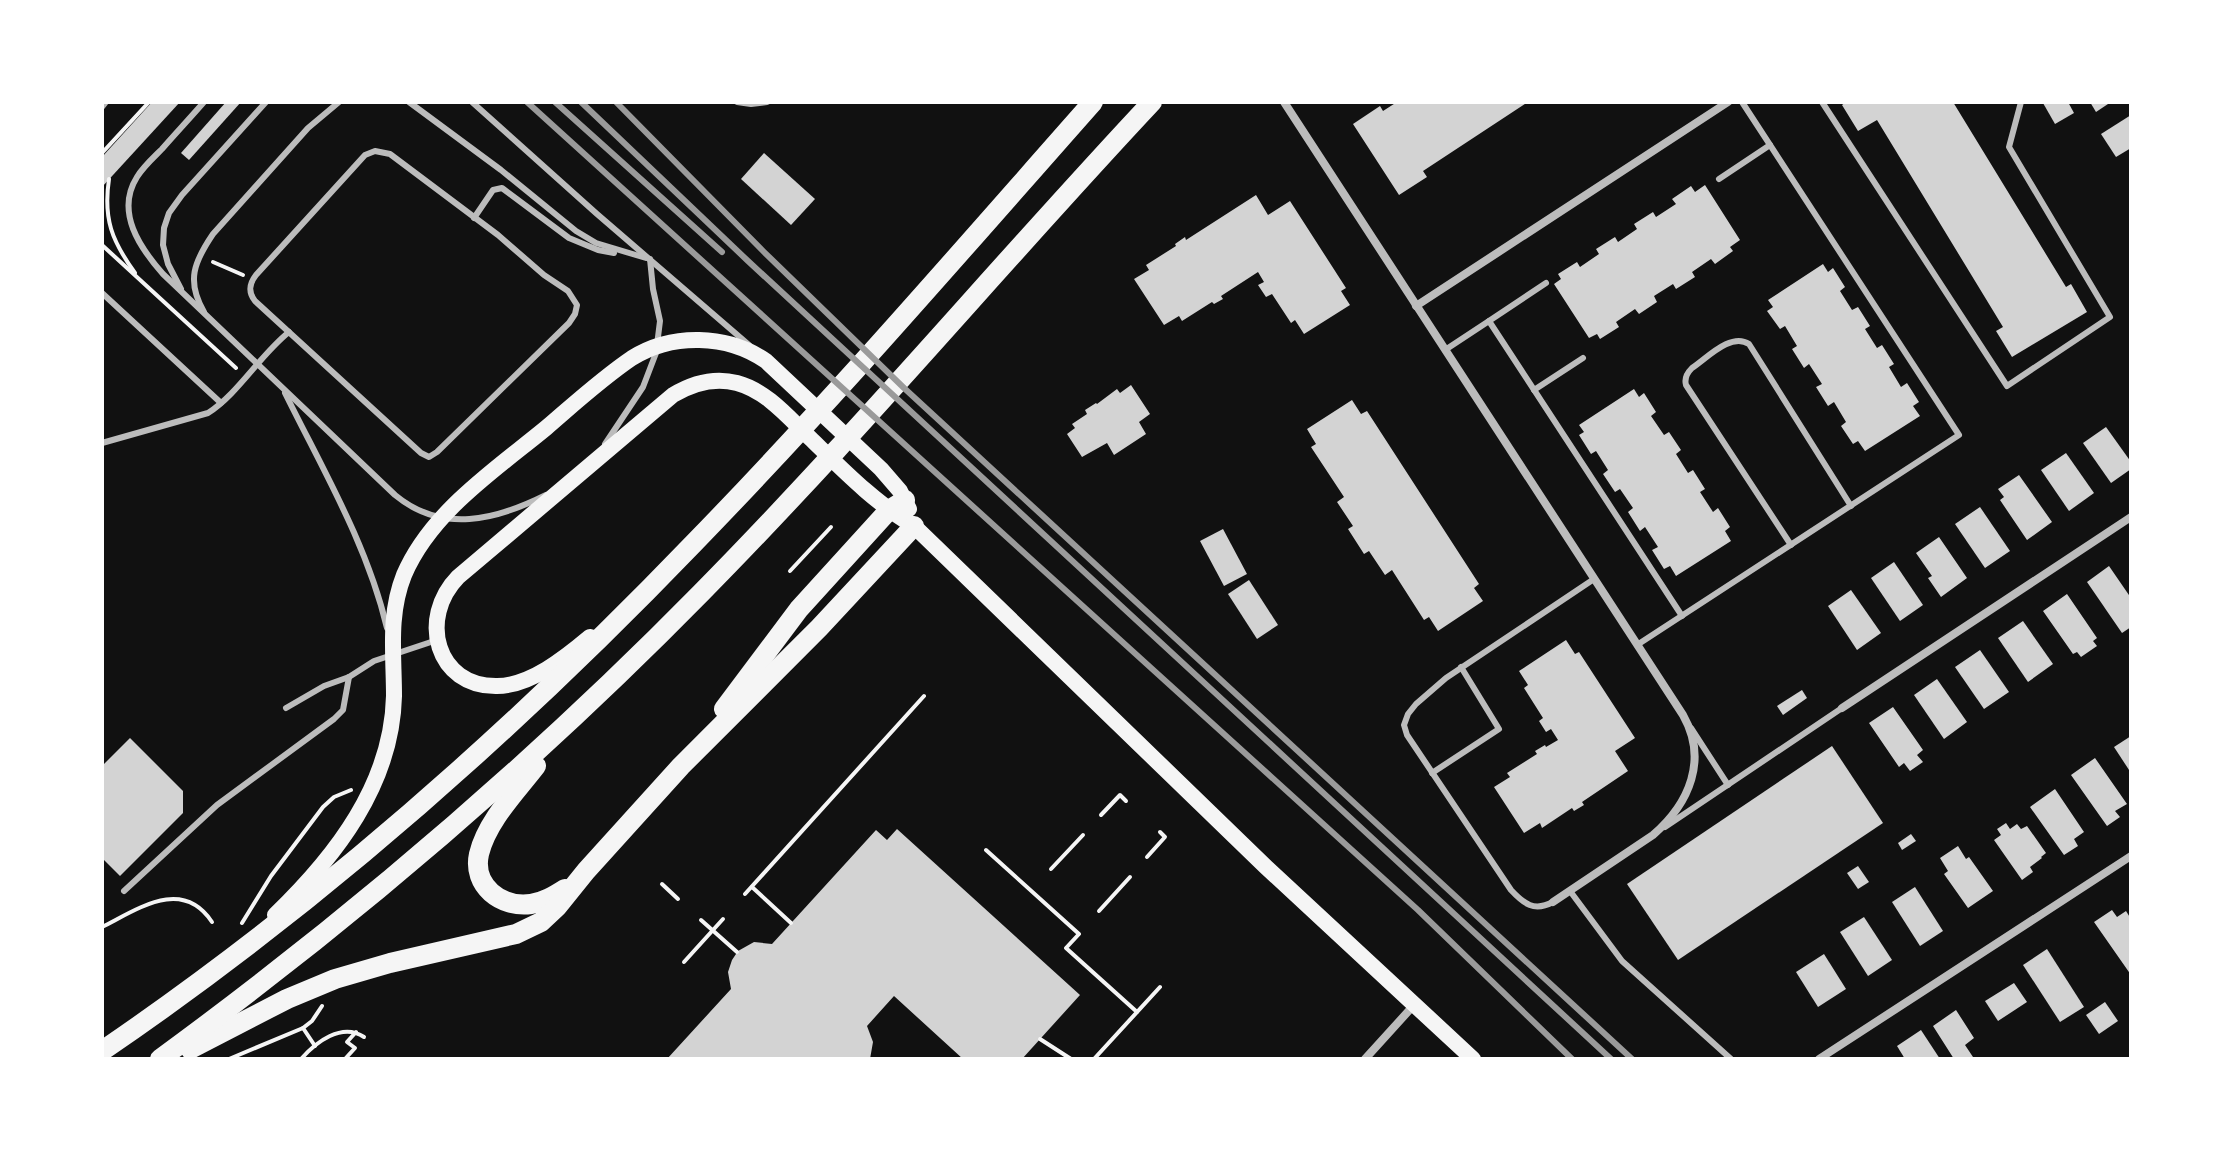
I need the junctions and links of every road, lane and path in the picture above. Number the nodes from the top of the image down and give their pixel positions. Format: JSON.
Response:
{"nodes":[{"id":1,"x":106,"y":102,"type":"edge"},
{"id":2,"x":149,"y":102,"type":"edge"},
{"id":3,"x":204,"y":102,"type":"edge"},
{"id":4,"x":266,"y":102,"type":"edge"},
{"id":5,"x":339,"y":102,"type":"edge"},
{"id":6,"x":407,"y":102,"type":"edge"},
{"id":7,"x":472,"y":102,"type":"edge"},
{"id":8,"x":737,"y":102,"type":"edge"},
{"id":9,"x":767,"y":102,"type":"edge"},
{"id":10,"x":1093,"y":102,"type":"edge"},
{"id":11,"x":1152,"y":102,"type":"edge"},
{"id":12,"x":1284,"y":102,"type":"edge"},
{"id":13,"x":1728,"y":102,"type":"edge"},
{"id":14,"x":1742,"y":102,"type":"edge"},
{"id":15,"x":1822,"y":102,"type":"edge"},
{"id":16,"x":2021,"y":102,"type":"edge"},
{"id":17,"x":102,"y":107,"type":"edge"},
{"id":18,"x":1770,"y":145,"type":"junction"},
{"id":19,"x":102,"y":153,"type":"edge"},
{"id":20,"x":1719,"y":179,"type":"dead end"},
{"id":21,"x":107,"y":215,"type":"dead end"},
{"id":22,"x":474,"y":218,"type":"junction"},
{"id":23,"x":102,"y":220,"type":"edge"},
{"id":24,"x":102,"y":245,"type":"edge"},
{"id":25,"x":650,"y":259,"type":"junction"},
{"id":26,"x":213,"y":262,"type":"dead end"},
{"id":27,"x":253,"y":279,"type":"junction"},
{"id":28,"x":1546,"y":283,"type":"dead end"},
{"id":29,"x":102,"y":293,"type":"edge"},
{"id":30,"x":187,"y":299,"type":"junction"},
{"id":31,"x":1416,"y":306,"type":"junction"},
{"id":32,"x":210,"y":320,"type":"junction"},
{"id":33,"x":1489,"y":321,"type":"junction"},
{"id":34,"x":289,"y":332,"type":"junction"},
{"id":35,"x":658,"y":345,"type":"junction"},
{"id":36,"x":1445,"y":350,"type":"junction"},
{"id":37,"x":1583,"y":358,"type":"dead end"},
{"id":38,"x":766,"y":361,"type":"junction"},
{"id":39,"x":256,"y":364,"type":"junction"},
{"id":40,"x":237,"y":369,"type":"dead end"},
{"id":41,"x":281,"y":387,"type":"junction"},
{"id":42,"x":1534,"y":390,"type":"junction"},
{"id":43,"x":221,"y":403,"type":"junction"},
{"id":44,"x":102,"y":443,"type":"edge"},
{"id":45,"x":585,"y":469,"type":"junction"},
{"id":46,"x":897,"y":505,"type":"junction"},
{"id":47,"x":1851,"y":506,"type":"junction"},
{"id":48,"x":2131,"y":517,"type":"edge"},
{"id":49,"x":442,"y":518,"type":"junction"},
{"id":50,"x":914,"y":526,"type":"junction"},
{"id":51,"x":831,"y":527,"type":"dead end"},
{"id":52,"x":1791,"y":545,"type":"junction"},
{"id":53,"x":790,"y":571,"type":"dead end"},
{"id":54,"x":664,"y":574,"type":"junction"},
{"id":55,"x":1594,"y":579,"type":"junction"},
{"id":56,"x":1682,"y":616,"type":"junction"},
{"id":57,"x":437,"y":640,"type":"junction"},
{"id":58,"x":1637,"y":645,"type":"junction"},
{"id":59,"x":393,"y":654,"type":"junction"},
{"id":60,"x":1461,"y":667,"type":"junction"},
{"id":61,"x":349,"y":677,"type":"junction"},
{"id":62,"x":924,"y":696,"type":"dead end"},
{"id":63,"x":585,"y":707,"type":"junction"},
{"id":64,"x":286,"y":708,"type":"dead end"},
{"id":65,"x":1842,"y":708,"type":"joint"},
{"id":66,"x":1683,"y":715,"type":"junction"},
{"id":67,"x":681,"y":766,"type":"junction"},
{"id":68,"x":1432,"y":773,"type":"junction"},
{"id":69,"x":1728,"y":785,"type":"junction"},
{"id":70,"x":1126,"y":801,"type":"dead end"},
{"id":71,"x":1101,"y":815,"type":"dead end"},
{"id":72,"x":1160,"y":832,"type":"dead end"},
{"id":73,"x":1083,"y":835,"type":"dead end"},
{"id":74,"x":1653,"y":835,"type":"junction"},
{"id":75,"x":986,"y":850,"type":"dead end"},
{"id":76,"x":2131,"y":856,"type":"edge"},
{"id":77,"x":1147,"y":857,"type":"dead end"},
{"id":78,"x":1051,"y":869,"type":"dead end"},
{"id":79,"x":586,"y":871,"type":"junction"},
{"id":80,"x":1130,"y":877,"type":"dead end"},
{"id":81,"x":662,"y":884,"type":"dead end"},
{"id":82,"x":752,"y":887,"type":"junction"},
{"id":83,"x":124,"y":891,"type":"dead end"},
{"id":84,"x":1570,"y":891,"type":"junction"},
{"id":85,"x":745,"y":894,"type":"dead end"},
{"id":86,"x":678,"y":899,"type":"dead end"},
{"id":87,"x":1553,"y":902,"type":"joint"},
{"id":88,"x":1099,"y":911,"type":"dead end"},
{"id":89,"x":723,"y":919,"type":"dead end"},
{"id":90,"x":701,"y":920,"type":"dead end"},
{"id":91,"x":212,"y":922,"type":"dead end"},
{"id":92,"x":791,"y":923,"type":"dead end"},
{"id":93,"x":102,"y":927,"type":"edge"},
{"id":94,"x":713,"y":930,"type":"junction"},
{"id":95,"x":737,"y":952,"type":"dead end"},
{"id":96,"x":684,"y":962,"type":"dead end"},
{"id":97,"x":213,"y":970,"type":"junction"},
{"id":98,"x":1160,"y":987,"type":"dead end"},
{"id":99,"x":1414,"y":1005,"type":"junction"},
{"id":100,"x":1137,"y":1012,"type":"junction"},
{"id":101,"x":303,"y":1028,"type":"dead end"},
{"id":102,"x":356,"y":1032,"type":"junction"},
{"id":103,"x":364,"y":1037,"type":"dead end"},
{"id":104,"x":1040,"y":1039,"type":"dead end"},
{"id":105,"x":315,"y":1046,"type":"junction"},
{"id":106,"x":102,"y":1051,"type":"edge"},
{"id":107,"x":160,"y":1059,"type":"edge"},
{"id":108,"x":173,"y":1059,"type":"edge"},
{"id":109,"x":301,"y":1059,"type":"edge"},
{"id":110,"x":345,"y":1059,"type":"edge"},
{"id":111,"x":1071,"y":1059,"type":"edge"},
{"id":112,"x":1094,"y":1059,"type":"edge"},
{"id":113,"x":1365,"y":1059,"type":"edge"},
{"id":114,"x":1473,"y":1059,"type":"edge"},
{"id":115,"x":1731,"y":1059,"type":"edge"},
{"id":116,"x":1819,"y":1059,"type":"edge"}],
"edges":[{"from":1,"to":17,"type":"lane"},
{"from":2,"to":19,"type":"path"},
{"from":3,"to":30,"type":"lane"},
{"from":4,"to":30,"type":"lane"},
{"from":5,"to":32,"type":"lane"},
{"from":6,"to":25,"type":"lane"},
{"from":7,"to":25,"type":"lane"},
{"from":8,"to":9,"type":"lane"},
{"from":10,"to":54,"type":"highway"},
{"from":11,"to":63,"type":"highway"},
{"from":12,"to":31,"type":"street"},
{"from":13,"to":31,"type":"street"},
{"from":14,"to":18,"type":"lane"},
{"from":15,"to":16,"type":"lane"},
{"from":18,"to":20,"type":"lane"},
{"from":18,"to":47,"type":"lane"},
{"from":21,"to":23,"type":"path"},
{"from":22,"to":25,"type":"lane"},
{"from":22,"to":27,"type":"lane"},
{"from":22,"to":34,"type":"lane"},
{"from":24,"to":40,"type":"path"},
{"from":25,"to":35,"type":"lane"},
{"from":25,"to":38,"type":"lane"},
{"from":26,"to":27,"type":"path"},
{"from":27,"to":34,"type":"lane"},
{"from":28,"to":33,"type":"lane"},
{"from":29,"to":43,"type":"lane"},
{"from":30,"to":32,"type":"lane"},
{"from":31,"to":36,"type":"street"},
{"from":32,"to":39,"type":"lane"},
{"from":33,"to":36,"type":"lane"},
{"from":33,"to":42,"type":"lane"},
{"from":34,"to":39,"type":"lane"},
{"from":35,"to":38,"type":"main road"},
{"from":35,"to":45,"type":"lane"},
{"from":35,"to":49,"type":"main road"},
{"from":36,"to":55,"type":"street"},
{"from":37,"to":42,"type":"lane"},
{"from":38,"to":46,"type":"main road"},
{"from":39,"to":41,"type":"lane"},
{"from":39,"to":43,"type":"lane"},
{"from":41,"to":49,"type":"lane"},
{"from":41,"to":59,"type":"lane"},
{"from":42,"to":56,"type":"lane"},
{"from":43,"to":44,"type":"lane"},
{"from":45,"to":46,"type":"main road"},
{"from":45,"to":49,"type":"lane"},
{"from":45,"to":57,"type":"main road"},
{"from":46,"to":50,"type":"main road"},
{"from":46,"to":67,"type":"highway"},
{"from":47,"to":52,"type":"lane"},
{"from":47,"to":52,"type":"lane"},
{"from":48,"to":65,"type":"street"},
{"from":49,"to":59,"type":"main road"},
{"from":50,"to":67,"type":"highway"},
{"from":50,"to":99,"type":"main road"},
{"from":51,"to":53,"type":"path"},
{"from":52,"to":56,"type":"lane"},
{"from":54,"to":57,"type":"main road"},
{"from":54,"to":97,"type":"highway"},
{"from":55,"to":58,"type":"street"},
{"from":55,"to":60,"type":"lane"},
{"from":56,"to":58,"type":"lane"},
{"from":57,"to":59,"type":"lane"},
{"from":58,"to":66,"type":"street"},
{"from":59,"to":61,"type":"lane"},
{"from":59,"to":97,"type":"main road"},
{"from":60,"to":68,"type":"lane"},
{"from":60,"to":68,"type":"lane"},
{"from":61,"to":64,"type":"lane"},
{"from":61,"to":83,"type":"lane"},
{"from":62,"to":82,"type":"path"},
{"from":63,"to":79,"type":"highway"},
{"from":63,"to":107,"type":"highway"},
{"from":65,"to":69,"type":"lane"},
{"from":66,"to":69,"type":"lane"},
{"from":66,"to":74,"type":"street"},
{"from":67,"to":79,"type":"highway"},
{"from":68,"to":87,"type":"lane"},
{"from":69,"to":74,"type":"lane"},
{"from":70,"to":71,"type":"path"},
{"from":72,"to":77,"type":"path"},
{"from":73,"to":78,"type":"path"},
{"from":74,"to":84,"type":"street"},
{"from":75,"to":100,"type":"path"},
{"from":76,"to":116,"type":"street"},
{"from":79,"to":108,"type":"highway"},
{"from":80,"to":88,"type":"path"},
{"from":81,"to":86,"type":"path"},
{"from":82,"to":85,"type":"path"},
{"from":82,"to":92,"type":"path"},
{"from":84,"to":87,"type":"street"},
{"from":84,"to":115,"type":"lane"},
{"from":89,"to":94,"type":"path"},
{"from":90,"to":94,"type":"path"},
{"from":91,"to":93,"type":"path"},
{"from":94,"to":95,"type":"path"},
{"from":94,"to":96,"type":"path"},
{"from":97,"to":106,"type":"highway"},
{"from":98,"to":100,"type":"path"},
{"from":99,"to":113,"type":"street"},
{"from":99,"to":114,"type":"main road"},
{"from":100,"to":112,"type":"path"},
{"from":101,"to":105,"type":"path"},
{"from":102,"to":103,"type":"path"},
{"from":102,"to":105,"type":"path"},
{"from":102,"to":110,"type":"path"},
{"from":104,"to":111,"type":"path"},
{"from":105,"to":109,"type":"path"}]}
